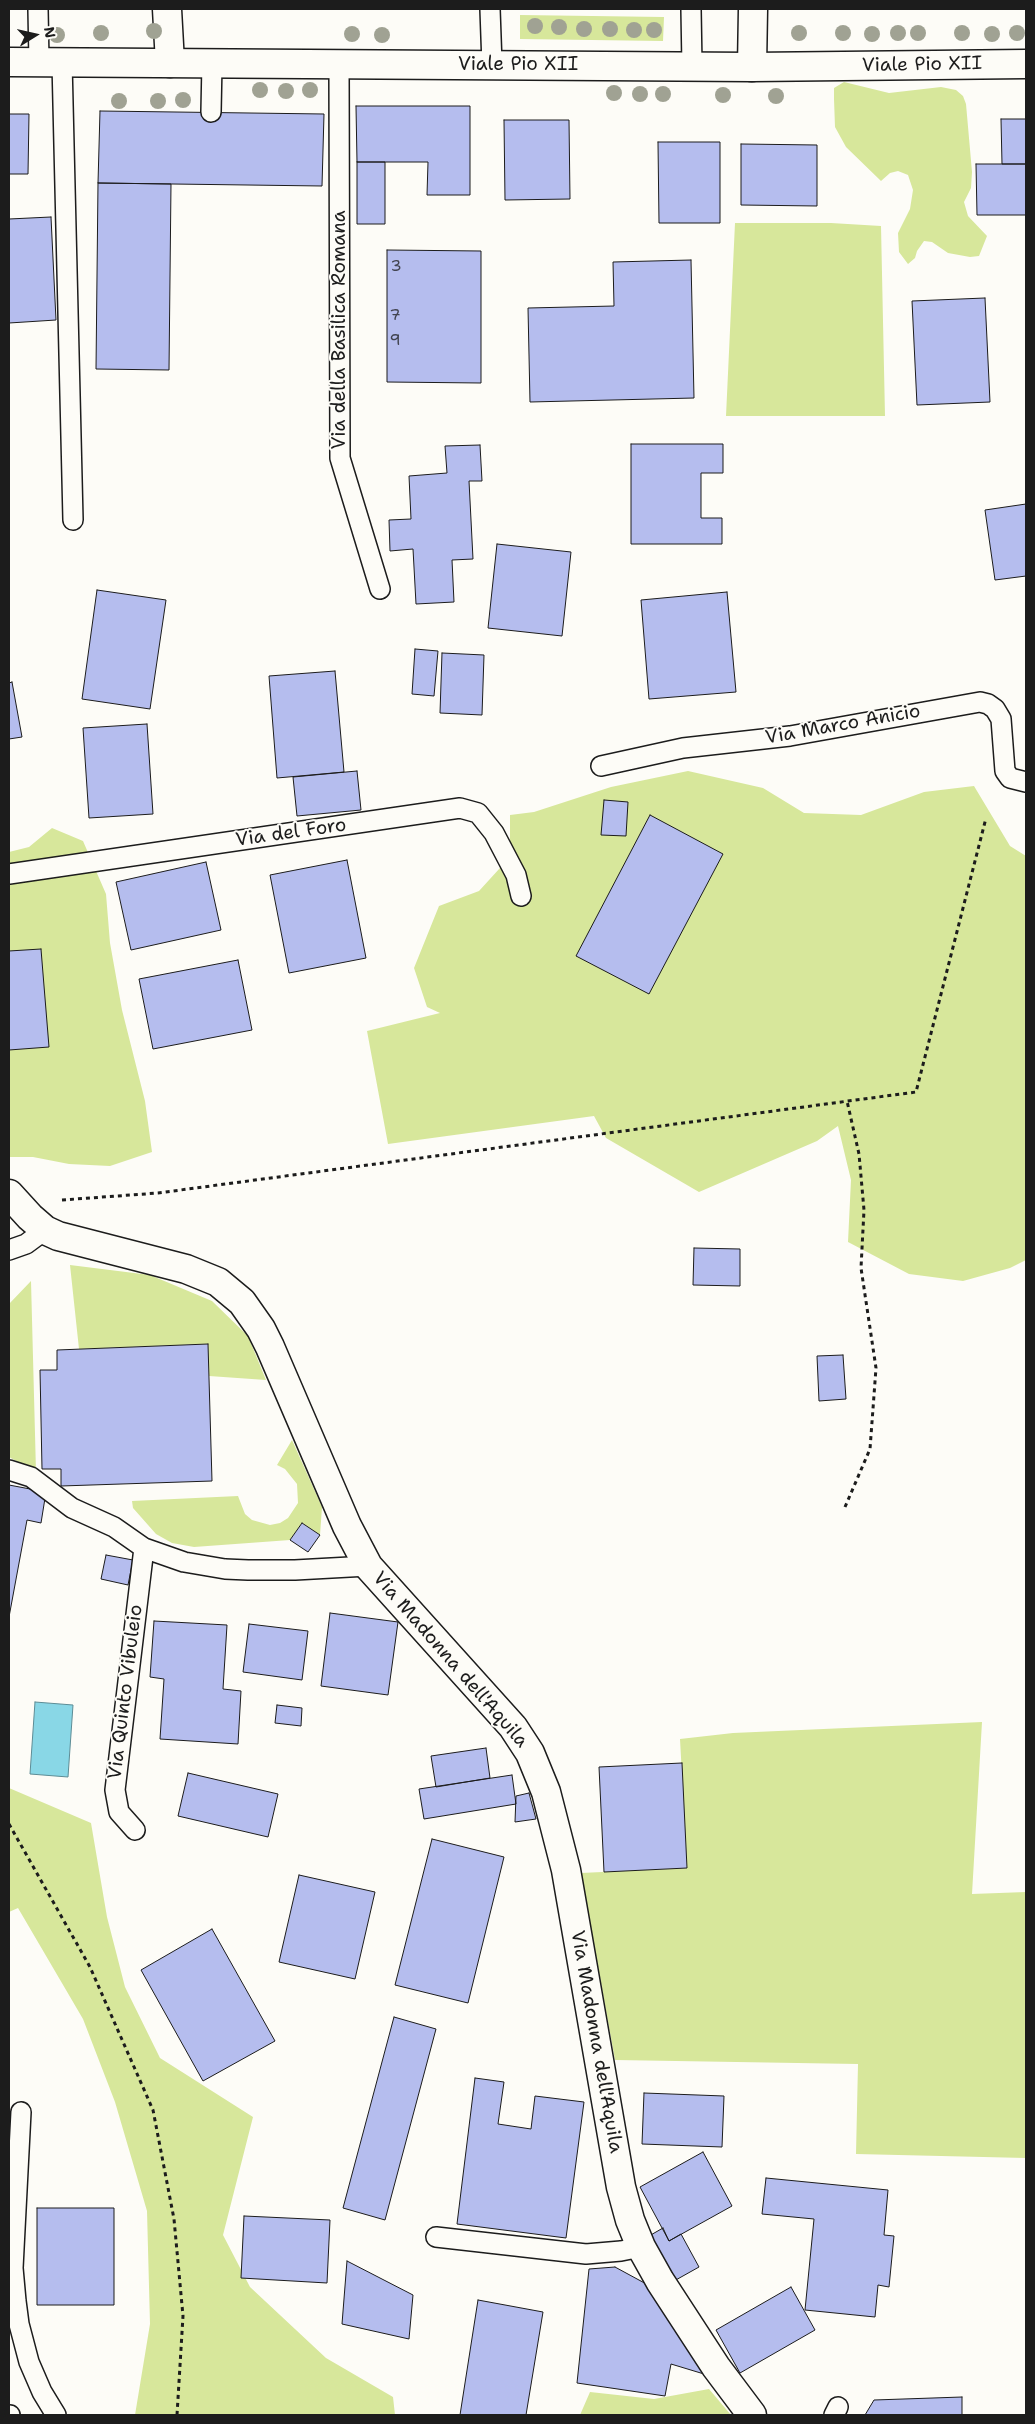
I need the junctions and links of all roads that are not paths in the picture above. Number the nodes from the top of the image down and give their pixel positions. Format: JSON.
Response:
{"nodes":[{"id":1,"x":38,"y":9,"type":"edge"},
{"id":2,"x":167,"y":9,"type":"edge"},
{"id":3,"x":490,"y":9,"type":"edge"},
{"id":4,"x":692,"y":9,"type":"edge"},
{"id":5,"x":753,"y":9,"type":"edge"},
{"id":6,"x":9,"y":62,"type":"edge"},
{"id":7,"x":50,"y":62,"type":"junction"},
{"id":8,"x":170,"y":63,"type":"junction"},
{"id":9,"x":212,"y":63,"type":"junction"},
{"id":10,"x":339,"y":64,"type":"junction"},
{"id":11,"x":1026,"y":64,"type":"edge"},
{"id":12,"x":492,"y":65,"type":"junction"},
{"id":13,"x":692,"y":66,"type":"junction"},
{"id":14,"x":752,"y":67,"type":"junction"},
{"id":15,"x":211,"y":112,"type":"dead end"},
{"id":16,"x":73,"y":520,"type":"dead end"},
{"id":17,"x":380,"y":589,"type":"dead end"},
{"id":18,"x":601,"y":766,"type":"dead end"},
{"id":19,"x":1026,"y":782,"type":"edge"},
{"id":20,"x":9,"y":874,"type":"edge"},
{"id":21,"x":522,"y":896,"type":"dead end"},
{"id":22,"x":13,"y":1199,"type":"edge"},
{"id":23,"x":45,"y":1230,"type":"junction"},
{"id":24,"x":9,"y":1250,"type":"edge"},
{"id":25,"x":9,"y":1470,"type":"edge"},
{"id":26,"x":144,"y":1548,"type":"junction"},
{"id":27,"x":368,"y":1566,"type":"junction"},
{"id":28,"x":136,"y":1830,"type":"dead end"},
{"id":29,"x":21,"y":2112,"type":"dead end"},
{"id":30,"x":436,"y":2237,"type":"dead end"},
{"id":31,"x":641,"y":2246,"type":"junction"},
{"id":32,"x":11,"y":2268,"type":"edge"},
{"id":33,"x":56,"y":2415,"type":"edge"},
{"id":34,"x":752,"y":2415,"type":"edge"}],
"edges":[{"from":1,"to":7,"type":"lane"},
{"from":2,"to":8,"type":"street"},
{"from":3,"to":12,"type":"lane"},
{"from":4,"to":13,"type":"lane"},
{"from":5,"to":14,"type":"street"},
{"from":6,"to":7,"type":"street","name":"Viale Pio XII"},
{"from":7,"to":8,"type":"street","name":"Viale Pio XII"},
{"from":7,"to":16,"type":"lane"},
{"from":8,"to":9,"type":"street","name":"Viale Pio XII"},
{"from":9,"to":10,"type":"street","name":"Viale Pio XII"},
{"from":9,"to":15,"type":"lane"},
{"from":10,"to":12,"type":"street","name":"Viale Pio XII"},
{"from":10,"to":17,"type":"lane","name":"Via della Basilica Romana"},
{"from":11,"to":14,"type":"street","name":"Viale Pio XII"},
{"from":12,"to":13,"type":"street","name":"Viale Pio XII"},
{"from":13,"to":14,"type":"street","name":"Viale Pio XII"},
{"from":18,"to":19,"type":"lane","name":"Via Marco Anicio"},
{"from":20,"to":21,"type":"lane","name":"Via del Foro"},
{"from":22,"to":23,"type":"street","name":"Via Madonna dell'Aquila"},
{"from":23,"to":24,"type":"lane"},
{"from":23,"to":27,"type":"street","name":"Via Madonna dell'Aquila"},
{"from":25,"to":26,"type":"lane"},
{"from":26,"to":27,"type":"lane"},
{"from":26,"to":28,"type":"lane","name":"Via Quinto Vibuleio"},
{"from":27,"to":31,"type":"street","name":"Via Madonna dell'Aquila"},
{"from":29,"to":32,"type":"lane"},
{"from":30,"to":31,"type":"lane"},
{"from":31,"to":34,"type":"street","name":"Via Madonna dell'Aquila"},
{"from":32,"to":33,"type":"lane"}]}
